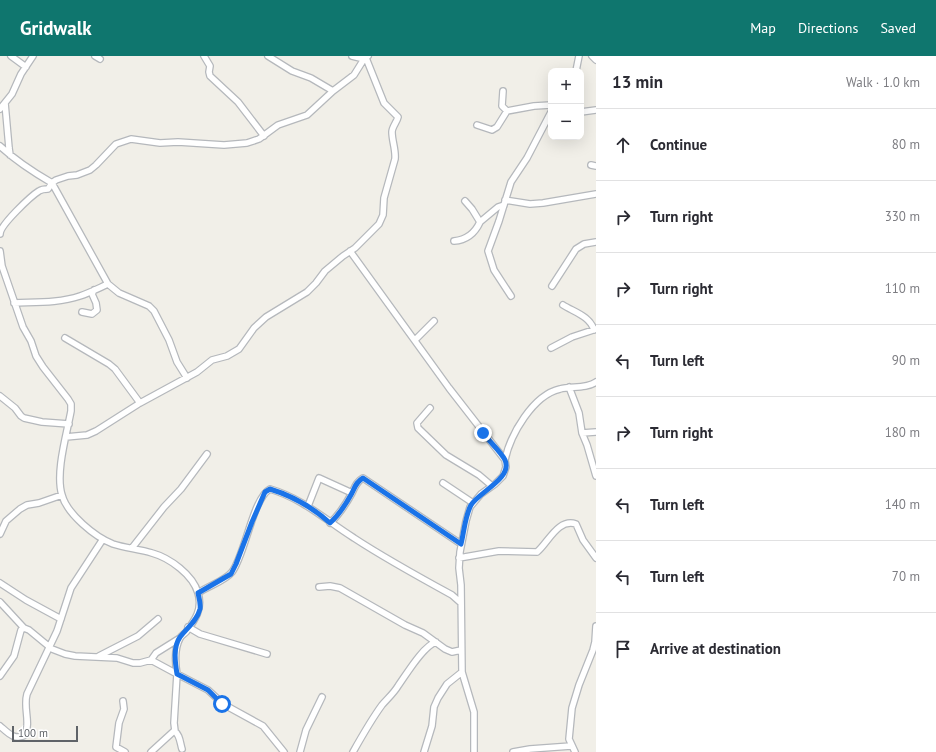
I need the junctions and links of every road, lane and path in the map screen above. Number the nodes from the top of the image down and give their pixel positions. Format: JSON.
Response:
{"nodes":[{"id":1,"x":11,"y":56,"type":"edge"},
{"id":2,"x":33,"y":56,"type":"edge"},
{"id":3,"x":204,"y":56,"type":"edge"},
{"id":4,"x":268,"y":56,"type":"edge"},
{"id":5,"x":352,"y":56,"type":"edge"},
{"id":6,"x":579,"y":56,"type":"edge"},
{"id":7,"x":592,"y":56,"type":"edge"},
{"id":8,"x":366,"y":58,"type":"edge"},
{"id":9,"x":596,"y":60,"type":"edge"},
{"id":10,"x":26,"y":67,"type":"junction"},
{"id":11,"x":577,"y":68,"type":"edge"},
{"id":12,"x":333,"y":91,"type":"junction"},
{"id":13,"x":503,"y":91,"type":"dead end"},
{"id":14,"x":5,"y":104,"type":"junction"},
{"id":15,"x":548,"y":106,"type":"edge"},
{"id":16,"x":0,"y":109,"type":"edge"},
{"id":17,"x":596,"y":110,"type":"edge"},
{"id":18,"x":507,"y":111,"type":"junction"},
{"id":19,"x":584,"y":112,"type":"edge"},
{"id":20,"x":548,"y":118,"type":"edge"},
{"id":21,"x":477,"y":125,"type":"dead end"},
{"id":22,"x":264,"y":136,"type":"junction"},
{"id":23,"x":0,"y":146,"type":"edge"},
{"id":24,"x":10,"y":156,"type":"junction"},
{"id":25,"x":52,"y":184,"type":"junction"},
{"id":26,"x":596,"y":194,"type":"edge"},
{"id":27,"x":465,"y":201,"type":"dead end"},
{"id":28,"x":504,"y":202,"type":"junction"},
{"id":29,"x":480,"y":222,"type":"junction"},
{"id":30,"x":0,"y":232,"type":"edge"},
{"id":31,"x":454,"y":241,"type":"dead end"},
{"id":32,"x":596,"y":242,"type":"edge"},
{"id":33,"x":0,"y":251,"type":"edge"},
{"id":34,"x":350,"y":251,"type":"junction"},
{"id":35,"x":108,"y":284,"type":"junction"},
{"id":36,"x":552,"y":286,"type":"dead end"},
{"id":37,"x":94,"y":290,"type":"junction"},
{"id":38,"x":511,"y":296,"type":"dead end"},
{"id":39,"x":14,"y":303,"type":"junction"},
{"id":40,"x":563,"y":305,"type":"dead end"},
{"id":41,"x":82,"y":312,"type":"dead end"},
{"id":42,"x":434,"y":321,"type":"dead end"},
{"id":43,"x":595,"y":330,"type":"edge"},
{"id":44,"x":65,"y":338,"type":"dead end"},
{"id":45,"x":415,"y":340,"type":"junction"},
{"id":46,"x":551,"y":348,"type":"dead end"},
{"id":47,"x":187,"y":378,"type":"junction"},
{"id":48,"x":596,"y":382,"type":"edge"},
{"id":49,"x":569,"y":387,"type":"junction"},
{"id":50,"x":0,"y":396,"type":"edge"},
{"id":51,"x":140,"y":403,"type":"junction"},
{"id":52,"x":430,"y":408,"type":"dead end"},
{"id":53,"x":69,"y":424,"type":"junction"},
{"id":54,"x":596,"y":432,"type":"edge"},
{"id":55,"x":582,"y":433,"type":"junction"},
{"id":56,"x":66,"y":437,"type":"junction"},
{"id":57,"x":207,"y":454,"type":"dead end"},
{"id":58,"x":505,"y":460,"type":"junction"},
{"id":59,"x":596,"y":476,"type":"edge"},
{"id":60,"x":443,"y":483,"type":"dead end"},
{"id":61,"x":492,"y":486,"type":"junction"},
{"id":62,"x":352,"y":493,"type":"junction"},
{"id":63,"x":62,"y":495,"type":"junction"},
{"id":64,"x":472,"y":504,"type":"junction"},
{"id":65,"x":308,"y":506,"type":"junction"},
{"id":66,"x":330,"y":523,"type":"junction"},
{"id":67,"x":0,"y":534,"type":"edge"},
{"id":68,"x":103,"y":539,"type":"junction"},
{"id":69,"x":461,"y":544,"type":"junction"},
{"id":70,"x":132,"y":548,"type":"junction"},
{"id":71,"x":460,"y":558,"type":"junction"},
{"id":72,"x":596,"y":558,"type":"edge"},
{"id":73,"x":0,"y":583,"type":"edge"},
{"id":74,"x":319,"y":587,"type":"dead end"},
{"id":75,"x":198,"y":593,"type":"junction"},
{"id":76,"x":0,"y":602,"type":"edge"},
{"id":77,"x":461,"y":603,"type":"junction"},
{"id":78,"x":61,"y":619,"type":"junction"},
{"id":79,"x":158,"y":619,"type":"dead end"},
{"id":80,"x":596,"y":626,"type":"edge"},
{"id":81,"x":188,"y":627,"type":"junction"},
{"id":82,"x":24,"y":628,"type":"junction"},
{"id":83,"x":180,"y":637,"type":"junction"},
{"id":84,"x":436,"y":642,"type":"junction"},
{"id":85,"x":49,"y":647,"type":"junction"},
{"id":86,"x":461,"y":650,"type":"junction"},
{"id":87,"x":266,"y":654,"type":"dead end"},
{"id":88,"x":98,"y":656,"type":"junction"},
{"id":89,"x":151,"y":660,"type":"junction"},
{"id":90,"x":462,"y":672,"type":"junction"},
{"id":91,"x":177,"y":674,"type":"junction"},
{"id":92,"x":0,"y":676,"type":"edge"},
{"id":93,"x":322,"y":697,"type":"dead end"},
{"id":94,"x":123,"y":702,"type":"dead end"},
{"id":95,"x":0,"y":726,"type":"edge"},
{"id":96,"x":175,"y":732,"type":"junction"},
{"id":97,"x":572,"y":746,"type":"junction"},
{"id":98,"x":182,"y":749,"type":"dead end"},
{"id":99,"x":125,"y":752,"type":"edge"},
{"id":100,"x":151,"y":752,"type":"edge"},
{"id":101,"x":284,"y":752,"type":"edge"},
{"id":102,"x":300,"y":752,"type":"edge"},
{"id":103,"x":353,"y":752,"type":"edge"},
{"id":104,"x":424,"y":752,"type":"edge"},
{"id":105,"x":474,"y":752,"type":"edge"},
{"id":106,"x":512,"y":752,"type":"edge"},
{"id":107,"x":575,"y":752,"type":"edge"}],
"edges":[{"from":1,"to":10,"type":"street"},
{"from":2,"to":10,"type":"street"},
{"from":3,"to":22,"type":"street"},
{"from":4,"to":12,"type":"street"},
{"from":5,"to":8,"type":"street"},
{"from":6,"to":11,"type":"street"},
{"from":7,"to":9,"type":"street"},
{"from":8,"to":12,"type":"street"},
{"from":8,"to":34,"type":"street"},
{"from":10,"to":14,"type":"street"},
{"from":12,"to":22,"type":"street"},
{"from":13,"to":18,"type":"street"},
{"from":14,"to":16,"type":"street"},
{"from":14,"to":24,"type":"street"},
{"from":15,"to":18,"type":"street"},
{"from":17,"to":19,"type":"street"},
{"from":18,"to":21,"type":"street"},
{"from":20,"to":28,"type":"street"},
{"from":22,"to":25,"type":"street"},
{"from":23,"to":24,"type":"street"},
{"from":24,"to":25,"type":"street"},
{"from":25,"to":30,"type":"street"},
{"from":25,"to":35,"type":"street"},
{"from":26,"to":28,"type":"street"},
{"from":27,"to":29,"type":"street"},
{"from":28,"to":29,"type":"street"},
{"from":28,"to":38,"type":"street"},
{"from":29,"to":31,"type":"street"},
{"from":32,"to":36,"type":"street"},
{"from":33,"to":39,"type":"street"},
{"from":34,"to":45,"type":"street"},
{"from":34,"to":47,"type":"street"},
{"from":35,"to":37,"type":"street"},
{"from":35,"to":47,"type":"street"},
{"from":37,"to":39,"type":"street"},
{"from":37,"to":41,"type":"street"},
{"from":39,"to":53,"type":"street"},
{"from":40,"to":43,"type":"street"},
{"from":42,"to":45,"type":"street"},
{"from":43,"to":46,"type":"street"},
{"from":44,"to":51,"type":"street"},
{"from":45,"to":58,"type":"street"},
{"from":47,"to":51,"type":"street"},
{"from":48,"to":49,"type":"street"},
{"from":49,"to":55,"type":"street"},
{"from":49,"to":58,"type":"street"},
{"from":50,"to":53,"type":"street"},
{"from":51,"to":56,"type":"street"},
{"from":52,"to":61,"type":"street"},
{"from":53,"to":56,"type":"street"},
{"from":54,"to":55,"type":"street"},
{"from":55,"to":59,"type":"street"},
{"from":56,"to":63,"type":"street"},
{"from":57,"to":70,"type":"street"},
{"from":58,"to":61,"type":"street"},
{"from":60,"to":64,"type":"street"},
{"from":61,"to":64,"type":"street"},
{"from":62,"to":65,"type":"street"},
{"from":62,"to":66,"type":"street"},
{"from":62,"to":69,"type":"street"},
{"from":63,"to":67,"type":"street"},
{"from":63,"to":68,"type":"street"},
{"from":64,"to":69,"type":"street"},
{"from":65,"to":66,"type":"street"},
{"from":65,"to":75,"type":"street"},
{"from":66,"to":77,"type":"street"},
{"from":68,"to":70,"type":"street"},
{"from":68,"to":78,"type":"street"},
{"from":69,"to":71,"type":"street"},
{"from":70,"to":75,"type":"street"},
{"from":71,"to":72,"type":"street"},
{"from":71,"to":77,"type":"street"},
{"from":73,"to":78,"type":"street"},
{"from":74,"to":84,"type":"street"},
{"from":75,"to":81,"type":"street"},
{"from":76,"to":82,"type":"street"},
{"from":77,"to":86,"type":"street"},
{"from":78,"to":85,"type":"street"},
{"from":79,"to":88,"type":"street"},
{"from":80,"to":97,"type":"street"},
{"from":81,"to":83,"type":"street"},
{"from":81,"to":87,"type":"street"},
{"from":82,"to":85,"type":"street"},
{"from":82,"to":92,"type":"street"},
{"from":83,"to":89,"type":"street"},
{"from":83,"to":91,"type":"street"},
{"from":84,"to":86,"type":"street"},
{"from":84,"to":103,"type":"street"},
{"from":85,"to":88,"type":"street"},
{"from":85,"to":95,"type":"street"},
{"from":86,"to":90,"type":"street"},
{"from":88,"to":89,"type":"street"},
{"from":89,"to":91,"type":"street"},
{"from":90,"to":104,"type":"street"},
{"from":90,"to":105,"type":"street"},
{"from":91,"to":96,"type":"street"},
{"from":91,"to":101,"type":"street"},
{"from":93,"to":102,"type":"street"},
{"from":94,"to":99,"type":"street"},
{"from":96,"to":98,"type":"street"},
{"from":96,"to":100,"type":"street"},
{"from":97,"to":106,"type":"street"},
{"from":97,"to":107,"type":"street"}]}
